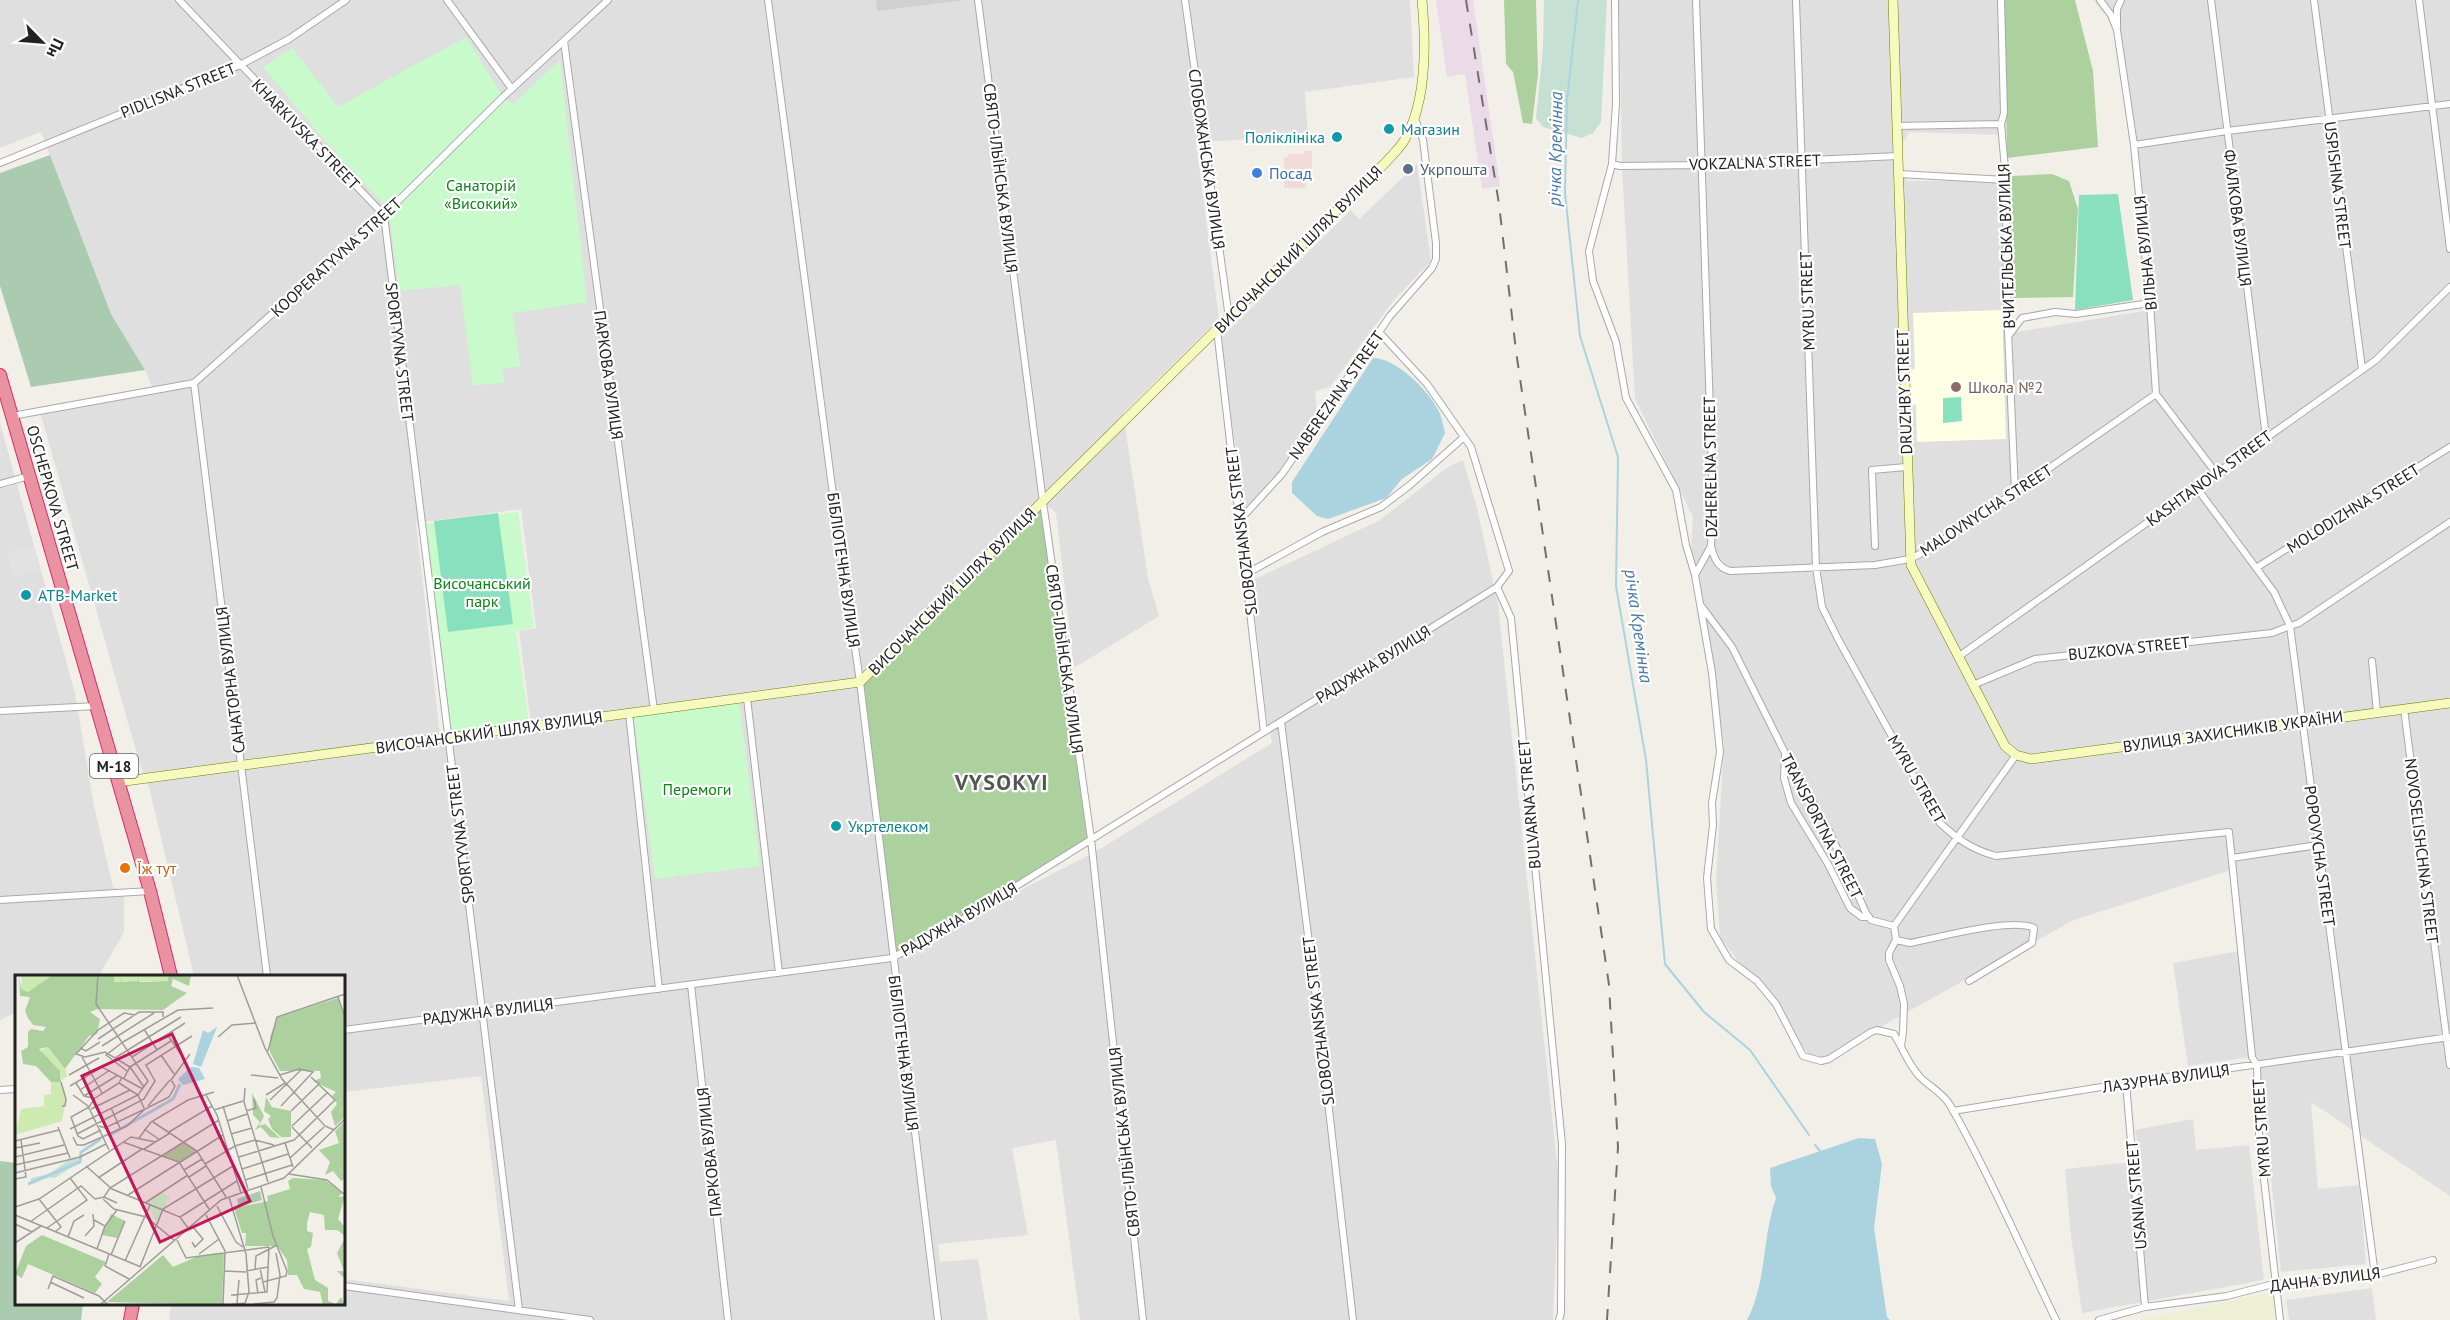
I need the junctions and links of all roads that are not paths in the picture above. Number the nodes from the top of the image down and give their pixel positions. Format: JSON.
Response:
{"nodes":[{"id":1,"x":179,"y":0,"type":"edge"},
{"id":2,"x":346,"y":0,"type":"edge"},
{"id":3,"x":447,"y":0,"type":"edge"},
{"id":4,"x":608,"y":0,"type":"edge"},
{"id":5,"x":768,"y":0,"type":"edge"},
{"id":6,"x":978,"y":0,"type":"edge"},
{"id":7,"x":1185,"y":0,"type":"edge"},
{"id":8,"x":1422,"y":0,"type":"edge"},
{"id":9,"x":1615,"y":0,"type":"edge"},
{"id":10,"x":1696,"y":0,"type":"edge"},
{"id":11,"x":1796,"y":0,"type":"edge"},
{"id":12,"x":1893,"y":0,"type":"edge"},
{"id":13,"x":2001,"y":0,"type":"edge"},
{"id":14,"x":2100,"y":0,"type":"edge"},
{"id":15,"x":2121,"y":0,"type":"edge"},
{"id":16,"x":2211,"y":0,"type":"edge"},
{"id":17,"x":2314,"y":0,"type":"edge"},
{"id":18,"x":2419,"y":0,"type":"edge"},
{"id":19,"x":2117,"y":30,"type":"junction"},
{"id":20,"x":564,"y":41,"type":"junction"},
{"id":21,"x":240,"y":65,"type":"junction"},
{"id":22,"x":512,"y":89,"type":"junction"},
{"id":23,"x":2450,"y":104,"type":"edge"},
{"id":24,"x":2431,"y":108,"type":"junction"},
{"id":25,"x":1415,"y":119,"type":"junction"},
{"id":26,"x":2330,"y":119,"type":"junction"},
{"id":27,"x":2001,"y":123,"type":"junction"},
{"id":28,"x":1897,"y":126,"type":"junction"},
{"id":29,"x":2227,"y":131,"type":"junction"},
{"id":30,"x":2134,"y":145,"type":"junction"},
{"id":31,"x":1898,"y":156,"type":"junction"},
{"id":32,"x":1803,"y":160,"type":"junction"},
{"id":33,"x":0,"y":163,"type":"edge"},
{"id":34,"x":1612,"y":164,"type":"junction"},
{"id":35,"x":1702,"y":165,"type":"junction"},
{"id":36,"x":1899,"y":174,"type":"junction"},
{"id":37,"x":2006,"y":180,"type":"junction"},
{"id":38,"x":384,"y":215,"type":"junction"},
{"id":39,"x":2450,"y":249,"type":"edge"},
{"id":40,"x":2450,"y":287,"type":"edge"},
{"id":41,"x":2150,"y":303,"type":"junction"},
{"id":42,"x":1229,"y":318,"type":"junction"},
{"id":43,"x":1217,"y":330,"type":"junction"},
{"id":44,"x":1380,"y":333,"type":"junction"},
{"id":45,"x":2009,"y":335,"type":"junction"},
{"id":46,"x":2362,"y":369,"type":"junction"},
{"id":47,"x":0,"y":375,"type":"edge"},
{"id":48,"x":194,"y":383,"type":"junction"},
{"id":49,"x":2156,"y":394,"type":"junction"},
{"id":50,"x":12,"y":416,"type":"junction"},
{"id":51,"x":1464,"y":437,"type":"junction"},
{"id":52,"x":2266,"y":437,"type":"junction"},
{"id":53,"x":2450,"y":447,"type":"edge"},
{"id":54,"x":1906,"y":467,"type":"junction"},
{"id":55,"x":2216,"y":473,"type":"junction"},
{"id":56,"x":30,"y":476,"type":"junction"},
{"id":57,"x":0,"y":484,"type":"edge"},
{"id":58,"x":2196,"y":487,"type":"junction"},
{"id":59,"x":2015,"y":492,"type":"junction"},
{"id":60,"x":1043,"y":502,"type":"junction"},
{"id":61,"x":1239,"y":521,"type":"junction"},
{"id":62,"x":2450,"y":522,"type":"edge"},
{"id":63,"x":1712,"y":546,"type":"junction"},
{"id":64,"x":1875,"y":546,"type":"dead end"},
{"id":65,"x":1910,"y":559,"type":"junction"},
{"id":66,"x":1816,"y":567,"type":"junction"},
{"id":67,"x":2256,"y":568,"type":"junction"},
{"id":68,"x":1246,"y":574,"type":"junction"},
{"id":69,"x":1695,"y":574,"type":"junction"},
{"id":70,"x":1497,"y":587,"type":"junction"},
{"id":71,"x":1700,"y":604,"type":"junction"},
{"id":72,"x":2290,"y":626,"type":"junction"},
{"id":73,"x":1958,"y":657,"type":"junction"},
{"id":74,"x":2372,"y":661,"type":"dead end"},
{"id":75,"x":860,"y":682,"type":"junction"},
{"id":76,"x":1973,"y":685,"type":"junction"},
{"id":77,"x":747,"y":698,"type":"junction"},
{"id":78,"x":2450,"y":703,"type":"edge"},
{"id":79,"x":96,"y":706,"type":"junction"},
{"id":80,"x":2404,"y":709,"type":"junction"},
{"id":81,"x":654,"y":710,"type":"junction"},
{"id":82,"x":0,"y":711,"type":"edge"},
{"id":83,"x":2378,"y":712,"type":"junction"},
{"id":84,"x":629,"y":713,"type":"junction"},
{"id":85,"x":1281,"y":722,"type":"junction"},
{"id":86,"x":2302,"y":722,"type":"junction"},
{"id":87,"x":1264,"y":732,"type":"junction"},
{"id":88,"x":448,"y":738,"type":"junction"},
{"id":89,"x":1786,"y":755,"type":"junction"},
{"id":90,"x":2016,"y":755,"type":"junction"},
{"id":91,"x":240,"y":765,"type":"junction"},
{"id":92,"x":118,"y":782,"type":"junction"},
{"id":93,"x":1091,"y":839,"type":"junction"},
{"id":94,"x":1957,"y":839,"type":"junction"},
{"id":95,"x":2318,"y":845,"type":"junction"},
{"id":96,"x":2232,"y":858,"type":"junction"},
{"id":97,"x":150,"y":891,"type":"junction"},
{"id":98,"x":0,"y":900,"type":"edge"},
{"id":99,"x":1869,"y":917,"type":"junction"},
{"id":100,"x":1894,"y":926,"type":"junction"},
{"id":101,"x":1896,"y":940,"type":"junction"},
{"id":102,"x":892,"y":958,"type":"junction"},
{"id":103,"x":779,"y":973,"type":"junction"},
{"id":104,"x":171,"y":975,"type":"edge"},
{"id":105,"x":267,"y":975,"type":"edge"},
{"id":106,"x":1969,"y":981,"type":"dead end"},
{"id":107,"x":691,"y":985,"type":"junction"},
{"id":108,"x":659,"y":989,"type":"junction"},
{"id":109,"x":482,"y":1012,"type":"junction"},
{"id":110,"x":345,"y":1030,"type":"edge"},
{"id":111,"x":2448,"y":1037,"type":"edge"},
{"id":112,"x":1901,"y":1046,"type":"junction"},
{"id":113,"x":2346,"y":1052,"type":"junction"},
{"id":114,"x":2257,"y":1065,"type":"junction"},
{"id":115,"x":2450,"y":1065,"type":"edge"},
{"id":116,"x":2126,"y":1083,"type":"junction"},
{"id":117,"x":15,"y":1089,"type":"edge"},
{"id":118,"x":0,"y":1090,"type":"edge"},
{"id":119,"x":1953,"y":1111,"type":"junction"},
{"id":120,"x":2433,"y":1260,"type":"dead end"},
{"id":121,"x":2375,"y":1275,"type":"junction"},
{"id":122,"x":2277,"y":1283,"type":"junction"},
{"id":123,"x":345,"y":1286,"type":"edge"},
{"id":124,"x":133,"y":1305,"type":"edge"},
{"id":125,"x":2145,"y":1307,"type":"junction"},
{"id":126,"x":519,"y":1310,"type":"junction"},
{"id":127,"x":130,"y":1320,"type":"edge"},
{"id":128,"x":590,"y":1320,"type":"edge"},
{"id":129,"x":728,"y":1320,"type":"edge"},
{"id":130,"x":939,"y":1320,"type":"edge"},
{"id":131,"x":1143,"y":1320,"type":"edge"},
{"id":132,"x":1353,"y":1320,"type":"edge"},
{"id":133,"x":1559,"y":1320,"type":"edge"},
{"id":134,"x":2056,"y":1320,"type":"edge"},
{"id":135,"x":2099,"y":1320,"type":"edge"},
{"id":136,"x":2280,"y":1320,"type":"edge"}],
"edges":[{"from":1,"to":21,"type":"street","name":"KHARKIVSKA STREET"},
{"from":2,"to":21,"type":"street","name":"PIDLISNA STREET"},
{"from":3,"to":22,"type":"street"},
{"from":4,"to":20,"type":"street","name":"KOOPERATYVNA STREET"},
{"from":5,"to":75,"type":"street","name":"БІБЛІОТЕЧНА ВУЛИЦЯ"},
{"from":6,"to":60,"type":"street","name":"СВЯТО-ІЛЬЇНСЬКА ВУЛИЦЯ"},
{"from":7,"to":42,"type":"street","name":"СЛОБОЖАНСЬКА ВУЛИЦЯ"},
{"from":8,"to":25,"type":"street","name":"ВИСОЧАНСЬКИЙ ШЛЯХ ВУЛИЦЯ"},
{"from":9,"to":34,"type":"street"},
{"from":10,"to":35,"type":"street","name":"DZHERELNA STREET"},
{"from":11,"to":32,"type":"street","name":"MYRU STREET"},
{"from":12,"to":28,"type":"street","name":"DRUZHBY STREET"},
{"from":13,"to":27,"type":"street","name":"ВЧИТЕЛЬСЬКА ВУЛИЦЯ"},
{"from":14,"to":19,"type":"street","name":"ВІЛЬНА ВУЛИЦЯ"},
{"from":15,"to":19,"type":"street"},
{"from":16,"to":29,"type":"street","name":"ФІАЛКОВА ВУЛИЦЯ"},
{"from":17,"to":26,"type":"street","name":"USPISHNA STREET"},
{"from":18,"to":24,"type":"street"},
{"from":19,"to":30,"type":"street","name":"ВІЛЬНА ВУЛИЦЯ"},
{"from":20,"to":22,"type":"street","name":"KOOPERATYVNA STREET"},
{"from":20,"to":81,"type":"street","name":"ПАРКОВА ВУЛИЦЯ"},
{"from":21,"to":33,"type":"street","name":"PIDLISNA STREET"},
{"from":21,"to":38,"type":"street","name":"KHARKIVSKA STREET"},
{"from":22,"to":38,"type":"street","name":"KOOPERATYVNA STREET"},
{"from":23,"to":24,"type":"street"},
{"from":24,"to":26,"type":"street"},
{"from":24,"to":39,"type":"street"},
{"from":25,"to":42,"type":"street","name":"ВИСОЧАНСЬКИЙ ШЛЯХ ВУЛИЦЯ"},
{"from":25,"to":44,"type":"street","name":"NABEREZHNA STREET"},
{"from":26,"to":29,"type":"street"},
{"from":26,"to":46,"type":"street","name":"USPISHNA STREET"},
{"from":27,"to":28,"type":"street"},
{"from":27,"to":37,"type":"street","name":"ВЧИТЕЛЬСЬКА ВУЛИЦЯ"},
{"from":28,"to":31,"type":"street","name":"DRUZHBY STREET"},
{"from":29,"to":30,"type":"street"},
{"from":29,"to":52,"type":"street","name":"ФІАЛКОВА ВУЛИЦЯ"},
{"from":30,"to":41,"type":"street","name":"ВІЛЬНА ВУЛИЦЯ"},
{"from":31,"to":32,"type":"street","name":"VOKZALNA STREET"},
{"from":31,"to":36,"type":"street","name":"DRUZHBY STREET"},
{"from":32,"to":35,"type":"street","name":"VOKZALNA STREET"},
{"from":32,"to":66,"type":"street","name":"MYRU STREET"},
{"from":34,"to":35,"type":"street","name":"VOKZALNA STREET"},
{"from":34,"to":69,"type":"street"},
{"from":35,"to":63,"type":"street","name":"DZHERELNA STREET"},
{"from":36,"to":37,"type":"street"},
{"from":36,"to":54,"type":"street","name":"DRUZHBY STREET"},
{"from":37,"to":45,"type":"street","name":"ВЧИТЕЛЬСЬКА ВУЛИЦЯ"},
{"from":38,"to":48,"type":"street","name":"KOOPERATYVNA STREET"},
{"from":38,"to":88,"type":"street","name":"SPORTYVNA STREET"},
{"from":40,"to":46,"type":"street","name":"KASHTANOVA STREET"},
{"from":41,"to":45,"type":"street"},
{"from":41,"to":49,"type":"street","name":"ВІЛЬНА ВУЛИЦЯ"},
{"from":42,"to":43,"type":"street","name":"ВИСОЧАНСЬКИЙ ШЛЯХ ВУЛИЦЯ"},
{"from":43,"to":60,"type":"street","name":"ВИСОЧАНСЬКИЙ ШЛЯХ ВУЛИЦЯ"},
{"from":43,"to":61,"type":"street","name":"SLOBOZHANSKA STREET"},
{"from":44,"to":51,"type":"street"},
{"from":44,"to":61,"type":"street","name":"NABEREZHNA STREET"},
{"from":45,"to":59,"type":"street","name":"ВЧИТЕЛЬСЬКА ВУЛИЦЯ"},
{"from":46,"to":52,"type":"street","name":"KASHTANOVA STREET"},
{"from":47,"to":50,"type":"highway","name":"OSCHEPKOVA STREET","number":"М-18"},
{"from":48,"to":50,"type":"street"},
{"from":48,"to":91,"type":"street","name":"САНАТОРНА ВУЛИЦЯ"},
{"from":49,"to":55,"type":"street"},
{"from":49,"to":59,"type":"street","name":"MALOVNYCHA STREET"},
{"from":50,"to":56,"type":"highway","name":"OSCHEPKOVA STREET","number":"М-18"},
{"from":51,"to":68,"type":"street"},
{"from":51,"to":70,"type":"street"},
{"from":52,"to":55,"type":"street","name":"KASHTANOVA STREET"},
{"from":53,"to":67,"type":"street","name":"MOLODIZHNA STREET"},
{"from":54,"to":64,"type":"street"},
{"from":54,"to":65,"type":"street","name":"DRUZHBY STREET"},
{"from":55,"to":58,"type":"street","name":"KASHTANOVA STREET"},
{"from":56,"to":57,"type":"street"},
{"from":56,"to":79,"type":"highway","name":"OSCHEPKOVA STREET","number":"М-18"},
{"from":58,"to":67,"type":"street","name":"POPOVYCHA STREET"},
{"from":58,"to":73,"type":"street","name":"KASHTANOVA STREET"},
{"from":59,"to":65,"type":"street","name":"MALOVNYCHA STREET"},
{"from":60,"to":75,"type":"street","name":"ВИСОЧАНСЬКИЙ ШЛЯХ ВУЛИЦЯ"},
{"from":60,"to":93,"type":"street","name":"СВЯТО-ІЛЬЇНСЬКА ВУЛИЦЯ"},
{"from":61,"to":68,"type":"street","name":"SLOBOZHANSKA STREET"},
{"from":62,"to":72,"type":"street"},
{"from":63,"to":66,"type":"street","name":"MALOVNYCHA STREET"},
{"from":63,"to":69,"type":"street","name":"DZHERELNA STREET"},
{"from":65,"to":66,"type":"street","name":"MALOVNYCHA STREET"},
{"from":65,"to":73,"type":"street","name":"DRUZHBY STREET"},
{"from":66,"to":94,"type":"street","name":"MYRU STREET"},
{"from":67,"to":72,"type":"street","name":"POPOVYCHA STREET"},
{"from":68,"to":87,"type":"street","name":"SLOBOZHANSKA STREET"},
{"from":69,"to":71,"type":"street"},
{"from":70,"to":85,"type":"street","name":"РАДУЖНА ВУЛИЦЯ"},
{"from":70,"to":133,"type":"street","name":"BULVARNA STREET"},
{"from":71,"to":89,"type":"street","name":"TRANSPORTNA STREET"},
{"from":71,"to":112,"type":"street"},
{"from":72,"to":76,"type":"street","name":"BUZKOVA STREET"},
{"from":72,"to":86,"type":"street","name":"POPOVYCHA STREET"},
{"from":73,"to":76,"type":"street","name":"DRUZHBY STREET"},
{"from":74,"to":83,"type":"street"},
{"from":75,"to":77,"type":"street","name":"ВИСОЧАНСЬКИЙ ШЛЯХ ВУЛИЦЯ"},
{"from":75,"to":102,"type":"street","name":"БІБЛІОТЕЧНА ВУЛИЦЯ"},
{"from":76,"to":90,"type":"street","name":"DRUZHBY STREET"},
{"from":77,"to":81,"type":"street","name":"ВИСОЧАНСЬКИЙ ШЛЯХ ВУЛИЦЯ"},
{"from":77,"to":103,"type":"street"},
{"from":78,"to":80,"type":"street","name":"ВУЛИЦЯ ЗАХИСНИКІВ УКРАЇНИ"},
{"from":79,"to":82,"type":"street"},
{"from":79,"to":92,"type":"highway","name":"OSCHEPKOVA STREET","number":"М-18"},
{"from":80,"to":83,"type":"street","name":"ВУЛИЦЯ ЗАХИСНИКІВ УКРАЇНИ"},
{"from":80,"to":111,"type":"street","name":"NOVOSELISHCHNA STREET"},
{"from":81,"to":84,"type":"street","name":"ВИСОЧАНСЬКИЙ ШЛЯХ ВУЛИЦЯ"},
{"from":83,"to":86,"type":"street","name":"ВУЛИЦЯ ЗАХИСНИКІВ УКРАЇНИ"},
{"from":84,"to":88,"type":"street","name":"ВИСОЧАНСЬКИЙ ШЛЯХ ВУЛИЦЯ"},
{"from":84,"to":108,"type":"street"},
{"from":85,"to":87,"type":"street","name":"РАДУЖНА ВУЛИЦЯ"},
{"from":85,"to":132,"type":"street","name":"SLOBOZHANSKA STREET"},
{"from":86,"to":90,"type":"street","name":"ВУЛИЦЯ ЗАХИСНИКІВ УКРАЇНИ"},
{"from":86,"to":95,"type":"street","name":"POPOVYCHA STREET"},
{"from":87,"to":93,"type":"street","name":"РАДУЖНА ВУЛИЦЯ"},
{"from":88,"to":91,"type":"street","name":"ВИСОЧАНСЬКИЙ ШЛЯХ ВУЛИЦЯ"},
{"from":88,"to":109,"type":"street","name":"SPORTYVNA STREET"},
{"from":89,"to":99,"type":"street","name":"TRANSPORTNA STREET"},
{"from":89,"to":99,"type":"street"},
{"from":90,"to":94,"type":"street"},
{"from":91,"to":92,"type":"street","name":"ВИСОЧАНСЬКИЙ ШЛЯХ ВУЛИЦЯ"},
{"from":91,"to":105,"type":"street","name":"САНАТОРНА ВУЛИЦЯ"},
{"from":92,"to":97,"type":"highway","name":"OSCHEPKOVA STREET","number":"М-18"},
{"from":93,"to":102,"type":"street","name":"РАДУЖНА ВУЛИЦЯ"},
{"from":93,"to":131,"type":"street","name":"СВЯТО-ІЛЬЇНСЬКА ВУЛИЦЯ"},
{"from":94,"to":96,"type":"street","name":"MYRU STREET"},
{"from":94,"to":100,"type":"street"},
{"from":95,"to":96,"type":"street"},
{"from":95,"to":113,"type":"street","name":"POPOVYCHA STREET"},
{"from":96,"to":114,"type":"street","name":"MYRU STREET"},
{"from":97,"to":98,"type":"street"},
{"from":97,"to":104,"type":"highway","name":"OSCHEPKOVA STREET","number":"М-18"},
{"from":99,"to":100,"type":"street","name":"TRANSPORTNA STREET"},
{"from":100,"to":101,"type":"street"},
{"from":101,"to":106,"type":"street"},
{"from":101,"to":112,"type":"street"},
{"from":102,"to":103,"type":"street","name":"РАДУЖНА ВУЛИЦЯ"},
{"from":102,"to":130,"type":"street","name":"БІБЛІОТЕЧНА ВУЛИЦЯ"},
{"from":103,"to":107,"type":"street","name":"РАДУЖНА ВУЛИЦЯ"},
{"from":107,"to":108,"type":"street","name":"РАДУЖНА ВУЛИЦЯ"},
{"from":107,"to":129,"type":"street","name":"ПАРКОВА ВУЛИЦЯ"},
{"from":108,"to":109,"type":"street","name":"РАДУЖНА ВУЛИЦЯ"},
{"from":109,"to":110,"type":"street","name":"РАДУЖНА ВУЛИЦЯ"},
{"from":109,"to":126,"type":"street","name":"SPORTYVNA STREET"},
{"from":111,"to":113,"type":"street","name":"ЛАЗУРНА ВУЛИЦЯ"},
{"from":111,"to":115,"type":"street","name":"NOVOSELISHCHNA STREET"},
{"from":112,"to":119,"type":"street"},
{"from":113,"to":114,"type":"street","name":"ЛАЗУРНА ВУЛИЦЯ"},
{"from":113,"to":121,"type":"street","name":"POPOVYCHA STREET"},
{"from":114,"to":116,"type":"street","name":"ЛАЗУРНА ВУЛИЦЯ"},
{"from":114,"to":122,"type":"street","name":"MYRU STREET"},
{"from":116,"to":119,"type":"street","name":"ЛАЗУРНА ВУЛИЦЯ"},
{"from":116,"to":125,"type":"street","name":"USANIA STREET"},
{"from":117,"to":118,"type":"street"},
{"from":119,"to":134,"type":"street"},
{"from":120,"to":121,"type":"street","name":"ДАЧНА ВУЛИЦЯ"},
{"from":121,"to":122,"type":"street","name":"ДАЧНА ВУЛИЦЯ"},
{"from":122,"to":125,"type":"street","name":"ДАЧНА ВУЛИЦЯ"},
{"from":122,"to":136,"type":"street","name":"MYRU STREET"},
{"from":123,"to":126,"type":"street"},
{"from":124,"to":127,"type":"highway"},
{"from":125,"to":135,"type":"street"},
{"from":126,"to":128,"type":"street"}]}
